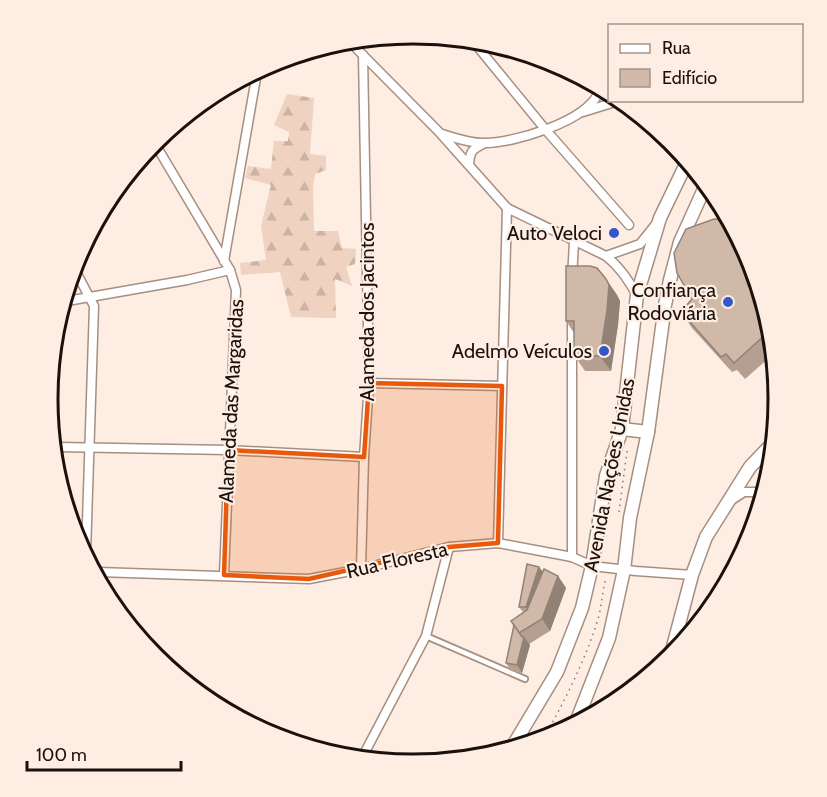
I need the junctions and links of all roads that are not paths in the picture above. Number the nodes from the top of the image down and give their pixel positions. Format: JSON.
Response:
{"nodes":[{"id":1,"x":357,"y":48,"type":"edge"},
{"id":2,"x":480,"y":50,"type":"edge"},
{"id":3,"x":363,"y":55,"type":"junction"},
{"id":4,"x":256,"y":80,"type":"edge"},
{"id":5,"x":598,"y":95,"type":"edge"},
{"id":6,"x":611,"y":103,"type":"edge"},
{"id":7,"x":580,"y":113,"type":"junction"},
{"id":8,"x":545,"y":129,"type":"junction"},
{"id":9,"x":441,"y":134,"type":"junction"},
{"id":10,"x":483,"y":143,"type":"junction"},
{"id":11,"x":159,"y":150,"type":"edge"},
{"id":12,"x":469,"y":164,"type":"junction"},
{"id":13,"x":684,"y":169,"type":"edge"},
{"id":14,"x":703,"y":192,"type":"edge"},
{"id":15,"x":507,"y":208,"type":"junction"},
{"id":16,"x":660,"y":218,"type":"junction"},
{"id":17,"x":630,"y":225,"type":"dead end"},
{"id":18,"x":702,"y":231,"type":"edge"},
{"id":19,"x":574,"y":242,"type":"junction"},
{"id":20,"x":680,"y":242,"type":"junction"},
{"id":21,"x":606,"y":256,"type":"junction"},
{"id":22,"x":224,"y":261,"type":"junction"},
{"id":23,"x":230,"y":270,"type":"junction"},
{"id":24,"x":80,"y":278,"type":"edge"},
{"id":25,"x":572,"y":290,"type":"edge"},
{"id":26,"x":637,"y":295,"type":"junction"},
{"id":27,"x":91,"y":297,"type":"junction"},
{"id":28,"x":73,"y":300,"type":"edge"},
{"id":29,"x":572,"y":313,"type":"edge"},
{"id":30,"x":369,"y":383,"type":"junction"},
{"id":31,"x":502,"y":386,"type":"junction"},
{"id":32,"x":622,"y":429,"type":"junction"},
{"id":33,"x":648,"y":432,"type":"junction"},
{"id":34,"x":62,"y":447,"type":"edge"},
{"id":35,"x":90,"y":448,"type":"junction"},
{"id":36,"x":228,"y":450,"type":"junction"},
{"id":37,"x":764,"y":452,"type":"edge"},
{"id":38,"x":364,"y":457,"type":"junction"},
{"id":39,"x":755,"y":492,"type":"edge"},
{"id":40,"x":727,"y":502,"type":"junction"},
{"id":41,"x":87,"y":536,"type":"edge"},
{"id":42,"x":498,"y":543,"type":"junction"},
{"id":43,"x":448,"y":547,"type":"junction"},
{"id":44,"x":572,"y":557,"type":"junction"},
{"id":45,"x":592,"y":566,"type":"junction"},
{"id":46,"x":361,"y":569,"type":"junction"},
{"id":47,"x":624,"y":570,"type":"junction"},
{"id":48,"x":104,"y":572,"type":"edge"},
{"id":49,"x":224,"y":574,"type":"junction"},
{"id":50,"x":692,"y":575,"type":"junction"},
{"id":51,"x":426,"y":636,"type":"junction"},
{"id":52,"x":675,"y":638,"type":"edge"},
{"id":53,"x":525,"y":679,"type":"dead end"},
{"id":54,"x":583,"y":710,"type":"edge"},
{"id":55,"x":518,"y":738,"type":"edge"},
{"id":56,"x":366,"y":750,"type":"edge"}],
"edges":[{"from":1,"to":3,"type":"street"},
{"from":2,"to":8,"type":"street"},
{"from":3,"to":9,"type":"street"},
{"from":3,"to":30,"type":"street","name":"Alameda dos Jacintos"},
{"from":4,"to":22,"type":"street"},
{"from":5,"to":7,"type":"street"},
{"from":6,"to":7,"type":"street"},
{"from":7,"to":8,"type":"street"},
{"from":8,"to":10,"type":"street"},
{"from":8,"to":17,"type":"street"},
{"from":9,"to":10,"type":"street"},
{"from":9,"to":12,"type":"street"},
{"from":10,"to":12,"type":"street"},
{"from":11,"to":22,"type":"street","name":"Alameda das Margaridas"},
{"from":12,"to":15,"type":"street"},
{"from":13,"to":16,"type":"main road","name":"Avenida Nações Unidas"},
{"from":14,"to":20,"type":"main road","name":"Avenida Nações Unidas"},
{"from":15,"to":19,"type":"street"},
{"from":15,"to":31,"type":"street"},
{"from":16,"to":21,"type":"street"},
{"from":16,"to":26,"type":"main road","name":"Avenida Nações Unidas"},
{"from":18,"to":20,"type":"main road"},
{"from":19,"to":21,"type":"street"},
{"from":19,"to":25,"type":"street"},
{"from":20,"to":33,"type":"main road","name":"Avenida Nações Unidas"},
{"from":21,"to":26,"type":"street"},
{"from":22,"to":23,"type":"street","name":"Alameda das Margaridas"},
{"from":23,"to":27,"type":"street"},
{"from":23,"to":36,"type":"street","name":"Alameda das Margaridas"},
{"from":24,"to":27,"type":"street"},
{"from":26,"to":32,"type":"main road","name":"Avenida Nações Unidas"},
{"from":27,"to":28,"type":"street"},
{"from":27,"to":35,"type":"street"},
{"from":29,"to":44,"type":"street"},
{"from":30,"to":31,"type":"street"},
{"from":30,"to":38,"type":"street","name":"Alameda dos Jacintos"},
{"from":31,"to":42,"type":"street"},
{"from":32,"to":33,"type":"main road"},
{"from":32,"to":45,"type":"main road","name":"Avenida Nações Unidas"},
{"from":33,"to":47,"type":"main road","name":"Avenida Nações Unidas"},
{"from":34,"to":35,"type":"street"},
{"from":35,"to":36,"type":"street"},
{"from":35,"to":41,"type":"street"},
{"from":36,"to":38,"type":"street"},
{"from":36,"to":49,"type":"street","name":"Alameda das Margaridas"},
{"from":37,"to":40,"type":"main road"},
{"from":38,"to":46,"type":"street","name":"Alameda dos Jacintos"},
{"from":39,"to":40,"type":"street"},
{"from":40,"to":50,"type":"main road"},
{"from":42,"to":43,"type":"street","name":"Rua Floresta"},
{"from":42,"to":44,"type":"street","name":"Rua Floresta"},
{"from":43,"to":46,"type":"street","name":"Rua Floresta"},
{"from":43,"to":51,"type":"street"},
{"from":44,"to":45,"type":"street","name":"Rua Floresta"},
{"from":45,"to":47,"type":"street","name":"Rua Floresta"},
{"from":45,"to":55,"type":"main road","name":"Avenida Nações Unidas"},
{"from":46,"to":49,"type":"street","name":"Rua Floresta"},
{"from":47,"to":50,"type":"street","name":"Rua Floresta"},
{"from":47,"to":54,"type":"main road","name":"Avenida Nações Unidas"},
{"from":48,"to":49,"type":"street","name":"Rua Floresta"},
{"from":50,"to":52,"type":"main road"},
{"from":51,"to":53,"type":"lane"},
{"from":51,"to":56,"type":"street"}]}
